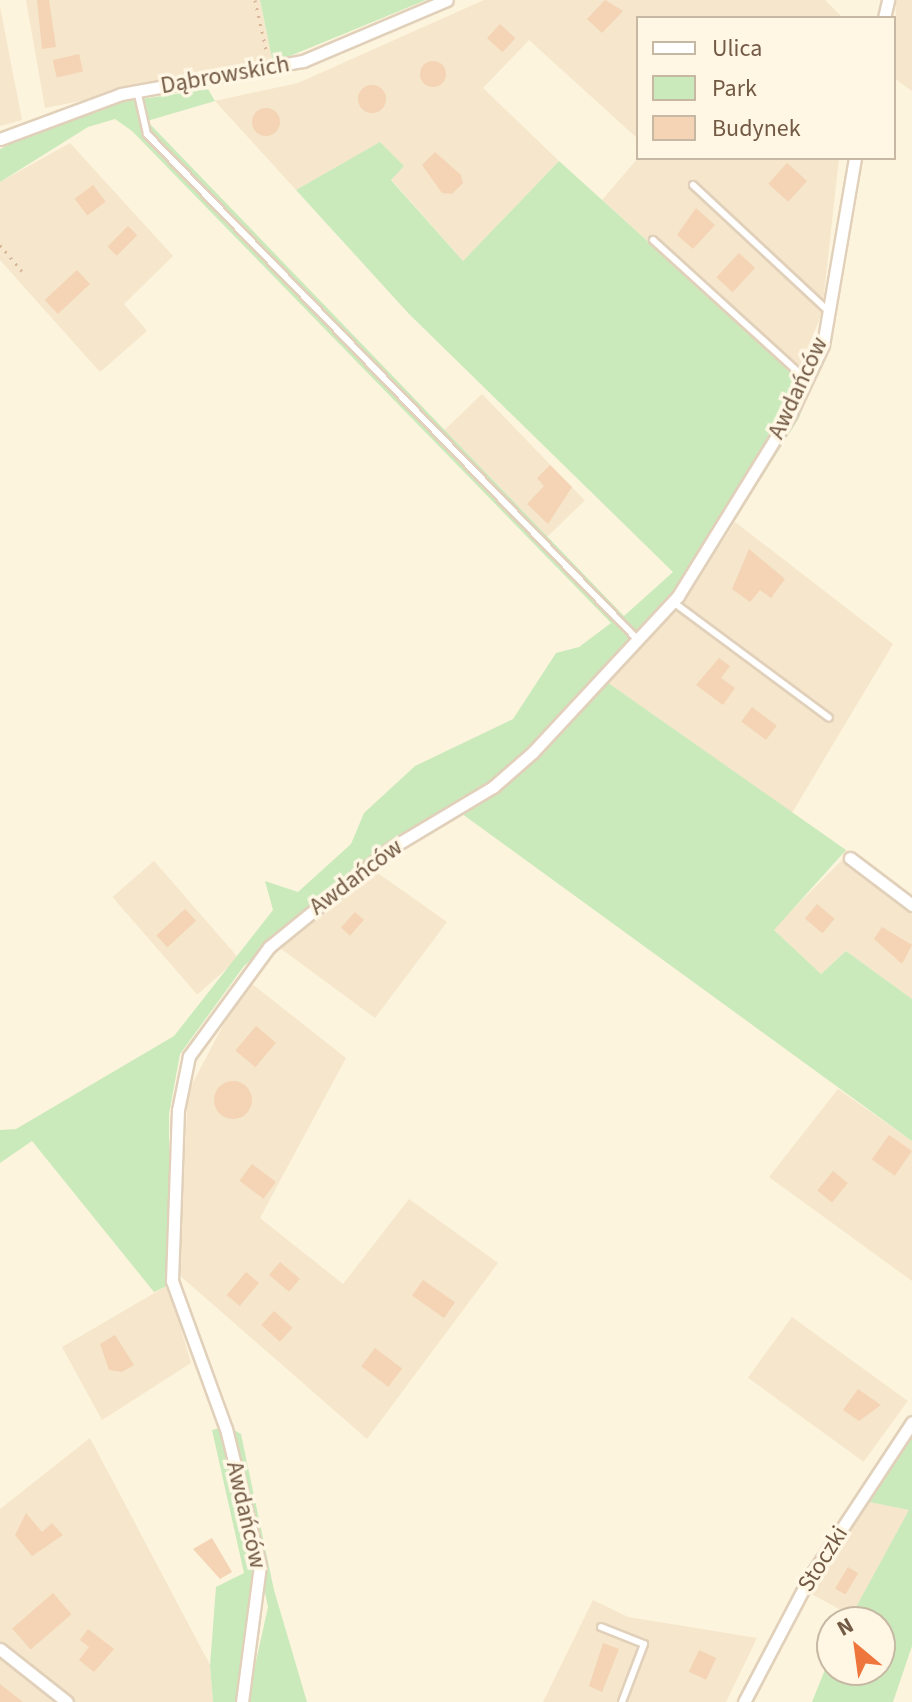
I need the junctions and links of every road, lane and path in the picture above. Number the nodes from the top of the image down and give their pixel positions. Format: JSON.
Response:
{"nodes":[{"id":1,"x":255,"y":0,"type":"edge"},
{"id":2,"x":447,"y":0,"type":"edge"},
{"id":3,"x":270,"y":69,"type":"junction"},
{"id":4,"x":137,"y":90,"type":"junction"},
{"id":5,"x":0,"y":139,"type":"edge"},
{"id":6,"x":855,"y":160,"type":"edge"},
{"id":7,"x":693,"y":185,"type":"dead end"},
{"id":8,"x":653,"y":240,"type":"dead end"},
{"id":9,"x":0,"y":245,"type":"edge"},
{"id":10,"x":22,"y":271,"type":"dead end"},
{"id":11,"x":828,"y":312,"type":"junction"},
{"id":12,"x":807,"y":380,"type":"junction"},
{"id":13,"x":673,"y":602,"type":"junction"},
{"id":14,"x":637,"y":639,"type":"junction"},
{"id":15,"x":829,"y":718,"type":"dead end"},
{"id":16,"x":850,"y":858,"type":"dead end"},
{"id":17,"x":912,"y":905,"type":"edge"},
{"id":18,"x":912,"y":1422,"type":"edge"},
{"id":19,"x":601,"y":1627,"type":"dead end"},
{"id":20,"x":0,"y":1649,"type":"edge"},
{"id":21,"x":67,"y":1702,"type":"edge"},
{"id":22,"x":242,"y":1702,"type":"edge"},
{"id":23,"x":622,"y":1702,"type":"edge"},
{"id":24,"x":744,"y":1702,"type":"edge"}],
"edges":[{"from":1,"to":3,"type":"path"},
{"from":2,"to":3,"type":"street","name":"Dąbrowskich"},
{"from":3,"to":4,"type":"street","name":"Dąbrowskich"},
{"from":4,"to":5,"type":"street","name":"Dąbrowskich"},
{"from":4,"to":14,"type":"lane"},
{"from":6,"to":11,"type":"street","name":"Awdańców"},
{"from":7,"to":11,"type":"lane"},
{"from":8,"to":12,"type":"lane"},
{"from":9,"to":10,"type":"path"},
{"from":11,"to":12,"type":"street","name":"Awdańców"},
{"from":12,"to":13,"type":"street","name":"Awdańców"},
{"from":13,"to":14,"type":"street","name":"Awdańców"},
{"from":13,"to":15,"type":"lane"},
{"from":14,"to":22,"type":"street","name":"Awdańców"},
{"from":16,"to":17,"type":"street"},
{"from":18,"to":24,"type":"street","name":"Stoczki"},
{"from":19,"to":23,"type":"lane"},
{"from":20,"to":21,"type":"street"}]}
